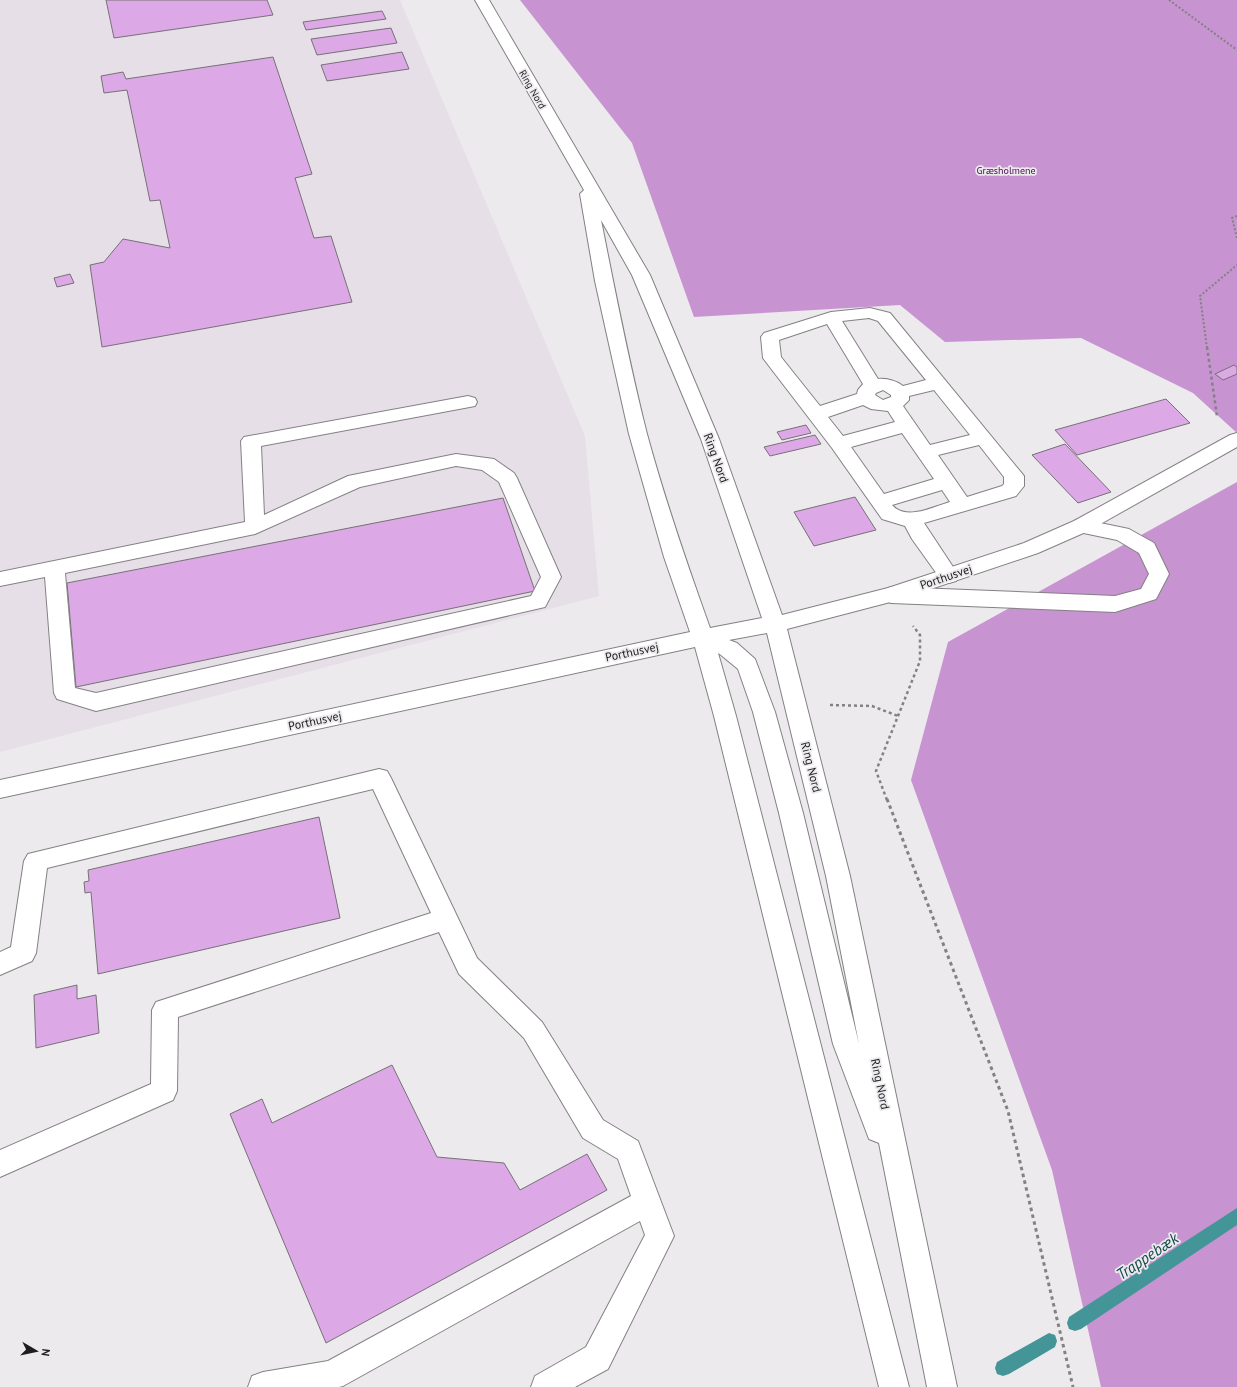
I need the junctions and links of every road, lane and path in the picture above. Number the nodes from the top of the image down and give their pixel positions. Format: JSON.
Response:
{"nodes":[{"id":1,"x":482,"y":0,"type":"edge"},
{"id":2,"x":1169,"y":0,"type":"edge"},
{"id":3,"x":1237,"y":50,"type":"edge"},
{"id":4,"x":585,"y":178,"type":"junction"},
{"id":5,"x":1237,"y":216,"type":"edge"},
{"id":6,"x":1237,"y":238,"type":"edge"},
{"id":7,"x":1237,"y":265,"type":"edge"},
{"id":8,"x":831,"y":317,"type":"junction"},
{"id":9,"x":938,"y":383,"type":"junction"},
{"id":10,"x":869,"y":391,"type":"junction"},
{"id":11,"x":896,"y":399,"type":"junction"},
{"id":12,"x":468,"y":402,"type":"dead end"},
{"id":13,"x":816,"y":414,"type":"junction"},
{"id":14,"x":907,"y":425,"type":"junction"},
{"id":15,"x":983,"y":438,"type":"junction"},
{"id":16,"x":839,"y":444,"type":"junction"},
{"id":17,"x":1229,"y":444,"type":"edge"},
{"id":18,"x":926,"y":452,"type":"junction"},
{"id":19,"x":947,"y":482,"type":"junction"},
{"id":20,"x":879,"y":502,"type":"junction"},
{"id":21,"x":962,"y":505,"type":"junction"},
{"id":22,"x":912,"y":520,"type":"junction"},
{"id":23,"x":1081,"y":526,"type":"junction"},
{"id":24,"x":254,"y":527,"type":"junction"},
{"id":25,"x":54,"y":568,"type":"junction"},
{"id":26,"x":949,"y":576,"type":"junction"},
{"id":27,"x":0,"y":580,"type":"edge"},
{"id":28,"x":891,"y":595,"type":"junction"},
{"id":29,"x":775,"y":624,"type":"junction"},
{"id":30,"x":703,"y":637,"type":"junction"},
{"id":31,"x":0,"y":789,"type":"edge"},
{"id":32,"x":446,"y":919,"type":"junction"},
{"id":33,"x":0,"y":964,"type":"edge"},
{"id":34,"x":0,"y":1164,"type":"edge"},
{"id":35,"x":901,"y":1188,"type":"junction"},
{"id":36,"x":647,"y":1202,"type":"junction"},
{"id":37,"x":263,"y":1387,"type":"edge"},
{"id":38,"x":546,"y":1387,"type":"edge"},
{"id":39,"x":894,"y":1387,"type":"edge"},
{"id":40,"x":942,"y":1387,"type":"edge"},
{"id":41,"x":1073,"y":1387,"type":"edge"}],
"edges":[{"from":1,"to":4,"type":"main road","name":"Ring Nord"},
{"from":2,"to":3,"type":"path"},
{"from":4,"to":29,"type":"main road","name":"Ring Nord"},
{"from":4,"to":30,"type":"main road","name":"Ring Nord"},
{"from":5,"to":6,"type":"path"},
{"from":7,"to":17,"type":"path"},
{"from":8,"to":9,"type":"main road"},
{"from":8,"to":10,"type":"main road"},
{"from":8,"to":13,"type":"main road"},
{"from":9,"to":11,"type":"main road"},
{"from":9,"to":15,"type":"main road"},
{"from":10,"to":11,"type":"main road"},
{"from":10,"to":13,"type":"main road"},
{"from":11,"to":14,"type":"main road"},
{"from":12,"to":24,"type":"main road"},
{"from":13,"to":16,"type":"main road"},
{"from":14,"to":16,"type":"main road"},
{"from":14,"to":18,"type":"main road"},
{"from":15,"to":18,"type":"main road"},
{"from":15,"to":21,"type":"main road"},
{"from":16,"to":20,"type":"main road"},
{"from":17,"to":23,"type":"main road","name":"Porthusvej"},
{"from":18,"to":19,"type":"main road"},
{"from":19,"to":20,"type":"main road"},
{"from":19,"to":21,"type":"main road"},
{"from":20,"to":22,"type":"main road"},
{"from":21,"to":22,"type":"main road"},
{"from":22,"to":26,"type":"main road"},
{"from":23,"to":26,"type":"main road","name":"Porthusvej"},
{"from":23,"to":28,"type":"main road"},
{"from":24,"to":25,"type":"main road"},
{"from":24,"to":25,"type":"main road"},
{"from":25,"to":27,"type":"main road"},
{"from":26,"to":28,"type":"main road","name":"Porthusvej"},
{"from":28,"to":29,"type":"main road","name":"Porthusvej"},
{"from":28,"to":41,"type":"path"},
{"from":29,"to":30,"type":"main road","name":"Porthusvej"},
{"from":29,"to":35,"type":"main road","name":"Ring Nord"},
{"from":30,"to":31,"type":"main road","name":"Porthusvej"},
{"from":30,"to":35,"type":"main road"},
{"from":30,"to":39,"type":"main road","name":"Ring Nord"},
{"from":32,"to":33,"type":"main road"},
{"from":32,"to":34,"type":"main road"},
{"from":32,"to":36,"type":"main road"},
{"from":35,"to":40,"type":"main road","name":"Ring Nord"},
{"from":36,"to":37,"type":"main road"},
{"from":36,"to":38,"type":"main road"}]}
